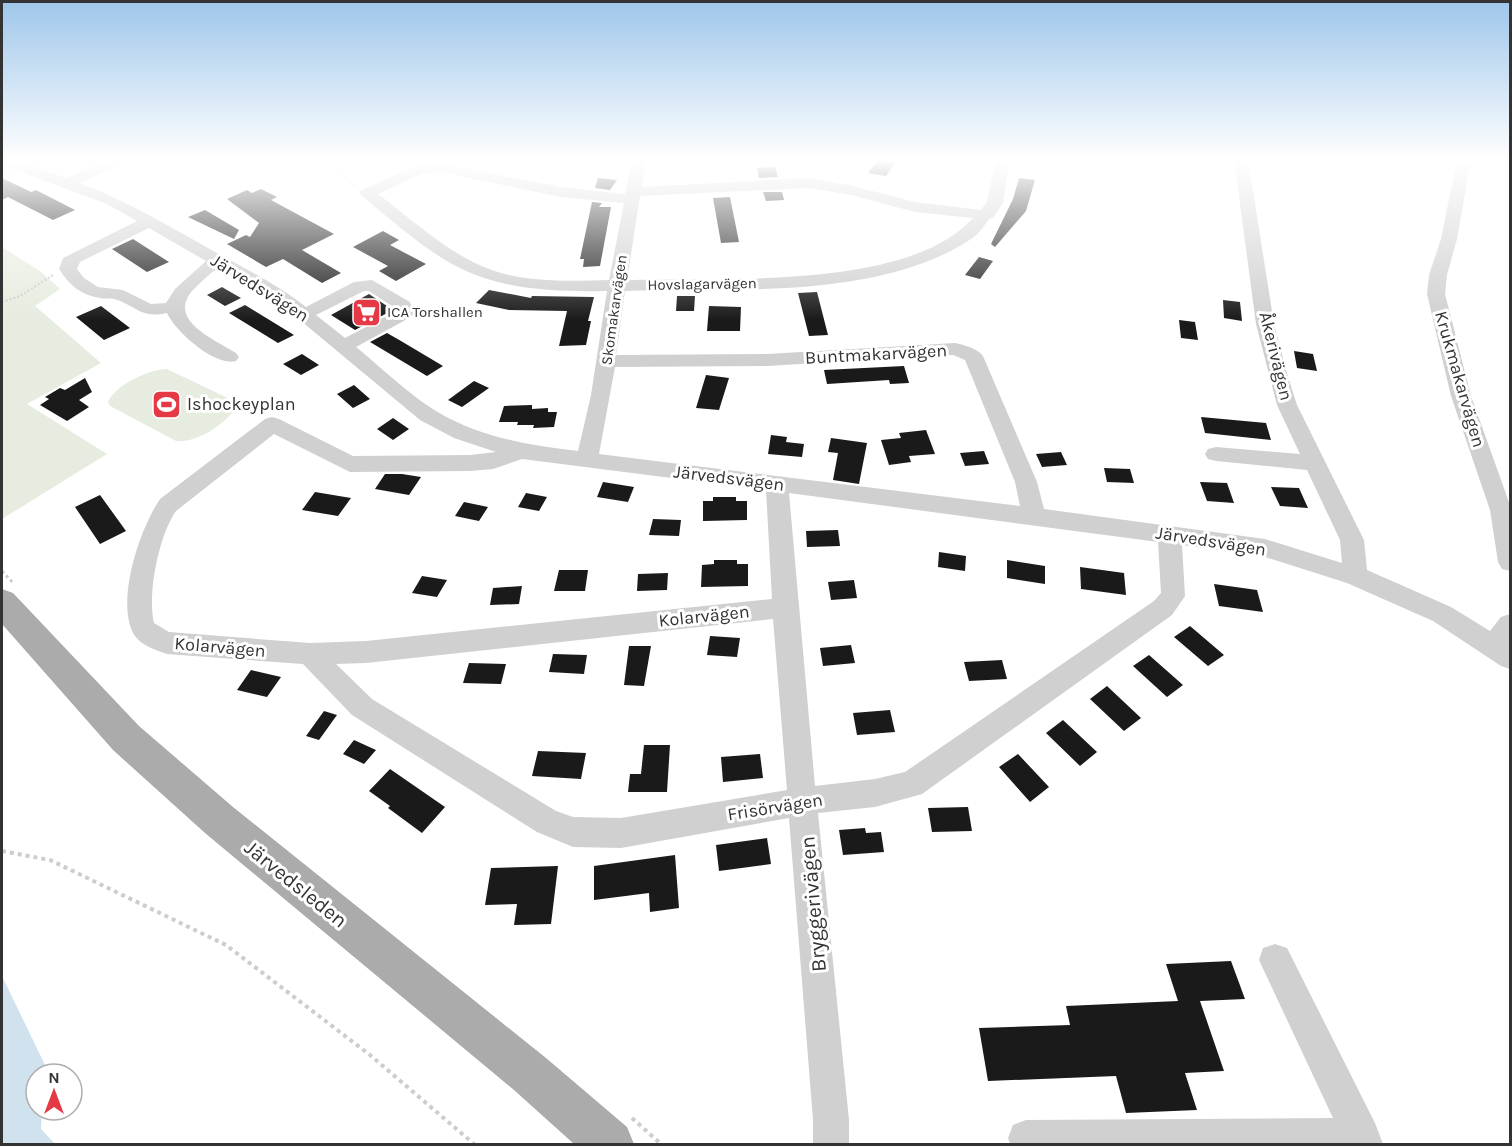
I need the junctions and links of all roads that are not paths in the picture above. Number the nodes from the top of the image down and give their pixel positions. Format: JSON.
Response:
{"nodes":[{"id":1,"x":134,"y":212,"type":"edge"},
{"id":2,"x":391,"y":212,"type":"edge"},
{"id":3,"x":629,"y":212,"type":"edge"},
{"id":4,"x":964,"y":212,"type":"edge"},
{"id":5,"x":1249,"y":212,"type":"edge"},
{"id":6,"x":1454,"y":212,"type":"edge"},
{"id":7,"x":987,"y":215,"type":"joint"},
{"id":8,"x":150,"y":221,"type":"junction"},
{"id":9,"x":218,"y":261,"type":"junction"},
{"id":10,"x":617,"y":285,"type":"junction"},
{"id":11,"x":174,"y":306,"type":"junction"},
{"id":12,"x":305,"y":314,"type":"junction"},
{"id":13,"x":345,"y":346,"type":"junction"},
{"id":14,"x":229,"y":357,"type":"dead end"},
{"id":15,"x":607,"y":361,"type":"junction"},
{"id":16,"x":522,"y":452,"type":"junction"},
{"id":17,"x":1216,"y":454,"type":"dead end"},
{"id":18,"x":587,"y":460,"type":"junction"},
{"id":19,"x":1315,"y":462,"type":"junction"},
{"id":20,"x":777,"y":483,"type":"junction"},
{"id":21,"x":1034,"y":516,"type":"junction"},
{"id":22,"x":1169,"y":534,"type":"junction"},
{"id":23,"x":1510,"y":562,"type":"edge"},
{"id":24,"x":1355,"y":576,"type":"junction"},
{"id":25,"x":2,"y":602,"type":"edge"},
{"id":26,"x":785,"y":608,"type":"junction"},
{"id":27,"x":1510,"y":624,"type":"edge"},
{"id":28,"x":1501,"y":651,"type":"edge"},
{"id":29,"x":310,"y":654,"type":"junction"},
{"id":30,"x":804,"y":801,"type":"junction"},
{"id":31,"x":1275,"y":960,"type":"dead end"},
{"id":32,"x":1026,"y":1138,"type":"dead end"},
{"id":33,"x":1363,"y":1140,"type":"edge"},
{"id":34,"x":610,"y":1144,"type":"edge"},
{"id":35,"x":831,"y":1144,"type":"edge"}],
"edges":[{"from":1,"to":8,"type":"street","name":"Järvedsvägen"},
{"from":2,"to":10,"type":"street","name":"Hovslagarvägen"},
{"from":3,"to":10,"type":"street","name":"Skomakarvägen"},
{"from":4,"to":7,"type":"street"},
{"from":5,"to":19,"type":"street","name":"Åkerivägen"},
{"from":6,"to":23,"type":"street","name":"Krukmakarvägen"},
{"from":7,"to":10,"type":"street","name":"Hovslagarvägen"},
{"from":8,"to":9,"type":"street","name":"Järvedsvägen"},
{"from":8,"to":11,"type":"street"},
{"from":9,"to":11,"type":"street"},
{"from":9,"to":12,"type":"street","name":"Järvedsvägen"},
{"from":10,"to":15,"type":"street","name":"Skomakarvägen"},
{"from":11,"to":14,"type":"street"},
{"from":12,"to":13,"type":"street","name":"Järvedsvägen"},
{"from":12,"to":13,"type":"street"},
{"from":13,"to":16,"type":"street","name":"Järvedsvägen"},
{"from":15,"to":18,"type":"street","name":"Skomakarvägen"},
{"from":15,"to":21,"type":"street","name":"Buntmakarvägen"},
{"from":16,"to":18,"type":"street","name":"Järvedsvägen"},
{"from":16,"to":29,"type":"street","name":"Kolarvägen"},
{"from":17,"to":19,"type":"street"},
{"from":18,"to":20,"type":"street","name":"Järvedsvägen"},
{"from":19,"to":24,"type":"street","name":"Åkerivägen"},
{"from":20,"to":21,"type":"street","name":"Järvedsvägen"},
{"from":20,"to":26,"type":"street","name":"Bryggerivägen"},
{"from":21,"to":22,"type":"street","name":"Järvedsvägen"},
{"from":22,"to":24,"type":"street","name":"Järvedsvägen"},
{"from":22,"to":30,"type":"street","name":"Frisörvägen"},
{"from":24,"to":28,"type":"street","name":"Järvedsvägen"},
{"from":25,"to":34,"type":"main road","name":"Järvedsleden"},
{"from":26,"to":29,"type":"street","name":"Kolarvägen"},
{"from":26,"to":30,"type":"street","name":"Bryggerivägen"},
{"from":27,"to":28,"type":"street"},
{"from":29,"to":30,"type":"street","name":"Frisörvägen"},
{"from":30,"to":35,"type":"street","name":"Bryggerivägen"},
{"from":31,"to":33,"type":"street"},
{"from":32,"to":33,"type":"street"}]}
